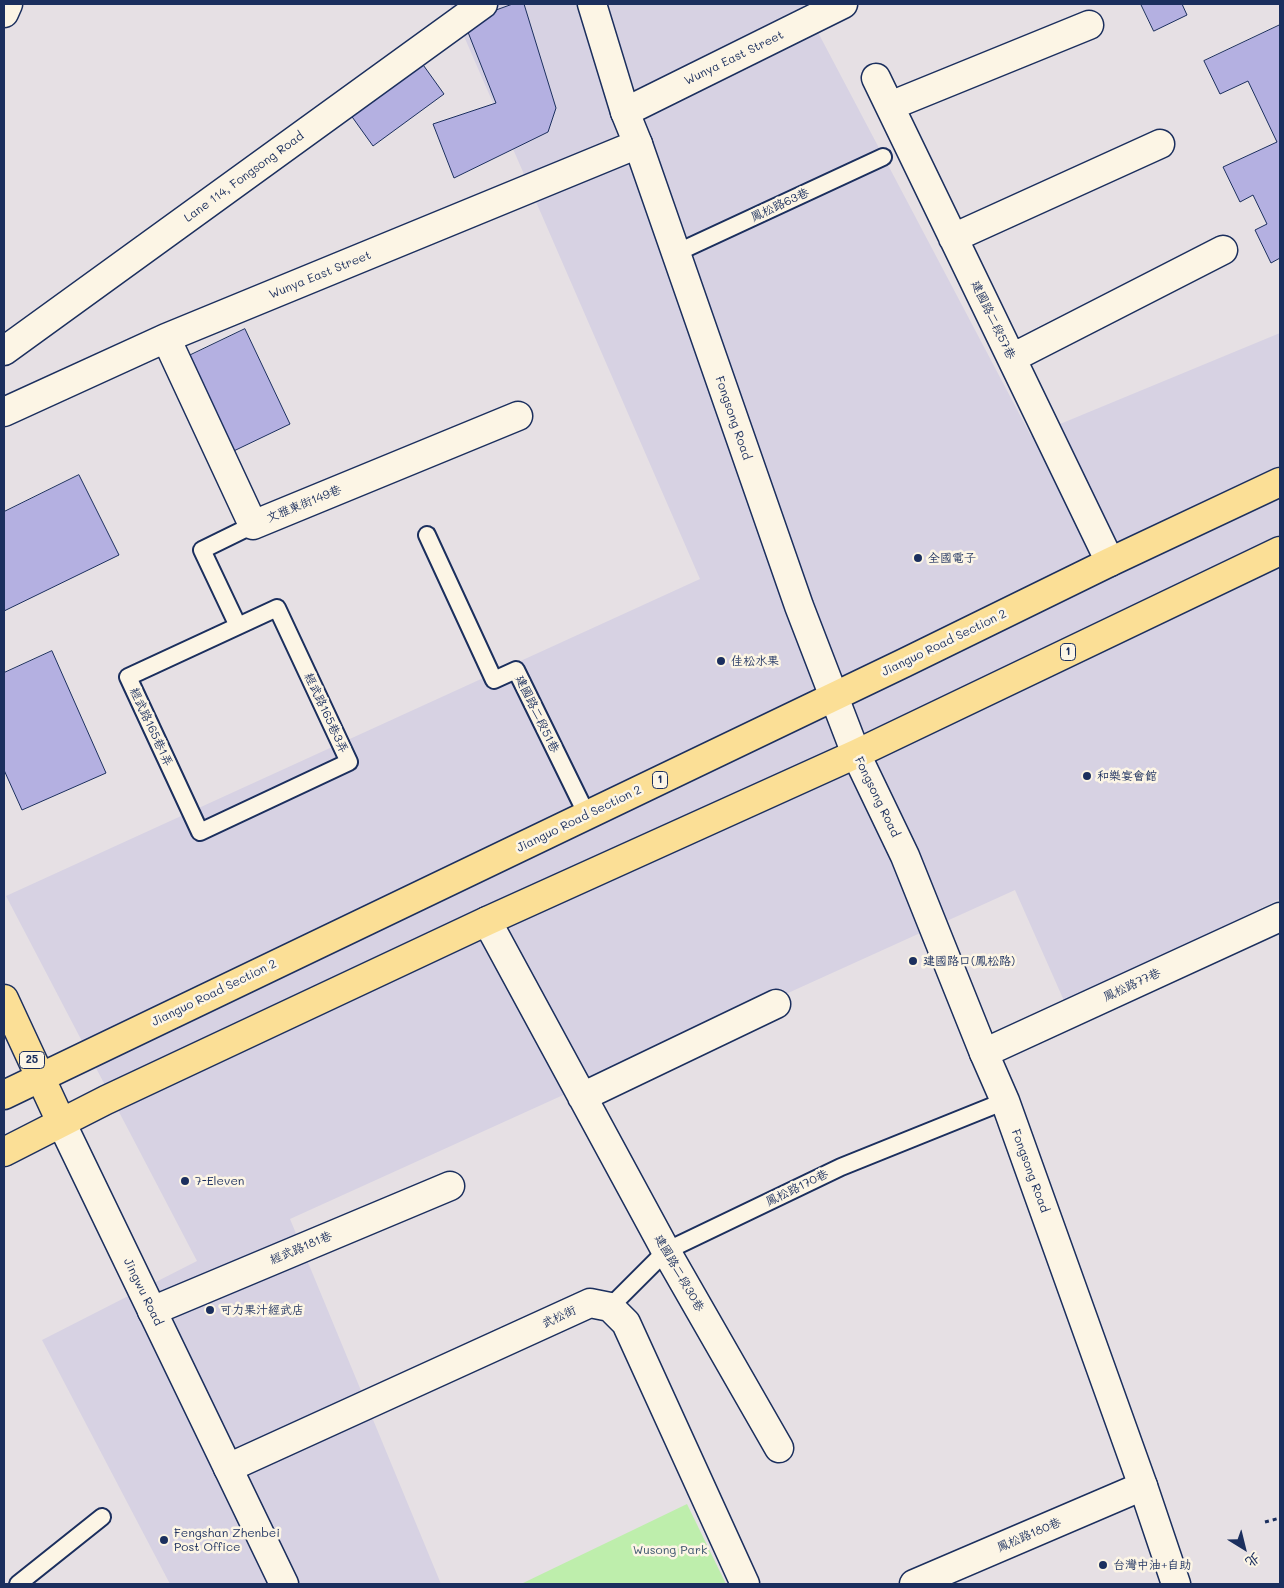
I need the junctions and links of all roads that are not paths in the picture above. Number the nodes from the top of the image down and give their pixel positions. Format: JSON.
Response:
{"nodes":[{"id":1,"x":8,"y":4,"type":"edge"},
{"id":2,"x":483,"y":4,"type":"edge"},
{"id":3,"x":592,"y":4,"type":"edge"},
{"id":4,"x":843,"y":4,"type":"edge"},
{"id":5,"x":4,"y":13,"type":"edge"},
{"id":6,"x":1089,"y":25,"type":"dead end"},
{"id":7,"x":876,"y":78,"type":"dead end"},
{"id":8,"x":890,"y":106,"type":"junction"},
{"id":9,"x":625,"y":112,"type":"junction"},
{"id":10,"x":638,"y":144,"type":"junction"},
{"id":11,"x":1160,"y":144,"type":"dead end"},
{"id":12,"x":883,"y":157,"type":"dead end"},
{"id":13,"x":954,"y":238,"type":"junction"},
{"id":14,"x":1223,"y":250,"type":"dead end"},
{"id":15,"x":676,"y":252,"type":"junction"},
{"id":16,"x":166,"y":338,"type":"junction"},
{"id":17,"x":4,"y":351,"type":"edge"},
{"id":18,"x":1012,"y":358,"type":"junction"},
{"id":19,"x":4,"y":412,"type":"edge"},
{"id":20,"x":518,"y":416,"type":"dead end"},
{"id":21,"x":1280,"y":482,"type":"edge"},
{"id":22,"x":253,"y":525,"type":"junction"},
{"id":23,"x":427,"y":535,"type":"dead end"},
{"id":24,"x":1280,"y":551,"type":"edge"},
{"id":25,"x":1110,"y":562,"type":"junction"},
{"id":26,"x":238,"y":626,"type":"junction"},
{"id":27,"x":834,"y":696,"type":"junction"},
{"id":28,"x":856,"y":754,"type":"junction"},
{"id":29,"x":587,"y":815,"type":"junction"},
{"id":30,"x":200,"y":832,"type":"joint"},
{"id":31,"x":1280,"y":917,"type":"edge"},
{"id":32,"x":487,"y":921,"type":"junction"},
{"id":33,"x":4,"y":999,"type":"edge"},
{"id":34,"x":776,"y":1004,"type":"dead end"},
{"id":35,"x":984,"y":1054,"type":"junction"},
{"id":36,"x":40,"y":1078,"type":"junction"},
{"id":37,"x":4,"y":1095,"type":"edge"},
{"id":38,"x":582,"y":1096,"type":"junction"},
{"id":39,"x":1005,"y":1102,"type":"junction"},
{"id":40,"x":61,"y":1122,"type":"junction"},
{"id":41,"x":4,"y":1152,"type":"edge"},
{"id":42,"x":450,"y":1186,"type":"dead end"},
{"id":43,"x":666,"y":1251,"type":"junction"},
{"id":44,"x":610,"y":1307,"type":"junction"},
{"id":45,"x":152,"y":1310,"type":"junction"},
{"id":46,"x":779,"y":1448,"type":"dead end"},
{"id":47,"x":228,"y":1468,"type":"junction"},
{"id":48,"x":1143,"y":1486,"type":"junction"},
{"id":49,"x":102,"y":1517,"type":"dead end"},
{"id":50,"x":18,"y":1584,"type":"edge"},
{"id":51,"x":284,"y":1584,"type":"edge"},
{"id":52,"x":745,"y":1584,"type":"edge"},
{"id":53,"x":914,"y":1584,"type":"edge"},
{"id":54,"x":1176,"y":1584,"type":"edge"}],
"edges":[{"from":1,"to":5,"type":"street"},
{"from":2,"to":17,"type":"street","name":"Lane 114, Fongsong Road"},
{"from":3,"to":9,"type":"street","name":"Fongsong Road"},
{"from":4,"to":9,"type":"street","name":"Wunya East Street"},
{"from":6,"to":8,"type":"street"},
{"from":7,"to":8,"type":"street","name":"建國路二段57巷"},
{"from":8,"to":13,"type":"street","name":"建國路二段57巷"},
{"from":9,"to":10,"type":"street","name":"Fongsong Road"},
{"from":10,"to":15,"type":"street","name":"Fongsong Road"},
{"from":10,"to":16,"type":"street","name":"Wunya East Street"},
{"from":11,"to":13,"type":"street"},
{"from":12,"to":15,"type":"lane","name":"鳳松路63巷"},
{"from":13,"to":18,"type":"street","name":"建國路二段57巷"},
{"from":14,"to":18,"type":"street"},
{"from":15,"to":27,"type":"street","name":"Fongsong Road"},
{"from":16,"to":19,"type":"street","name":"Wunya East Street"},
{"from":16,"to":22,"type":"street","name":"文雅東街149巷"},
{"from":18,"to":25,"type":"street","name":"建國路二段57巷"},
{"from":20,"to":22,"type":"street","name":"文雅東街149巷"},
{"from":21,"to":25,"type":"main road","name":"Jianguo Road Section 2","number":"1"},
{"from":22,"to":26,"type":"lane"},
{"from":23,"to":29,"type":"lane","name":"建國路二段51巷"},
{"from":24,"to":28,"type":"main road","number":"1"},
{"from":25,"to":27,"type":"main road","name":"Jianguo Road Section 2","number":"1"},
{"from":26,"to":30,"type":"lane","name":"經武路165巷1弄"},
{"from":26,"to":30,"type":"lane","name":"經武路165巷3弄"},
{"from":27,"to":28,"type":"street","name":"Fongsong Road"},
{"from":27,"to":29,"type":"main road","name":"Jianguo Road Section 2","number":"1"},
{"from":28,"to":32,"type":"main road","number":"1"},
{"from":28,"to":35,"type":"street","name":"Fongsong Road"},
{"from":29,"to":36,"type":"main road","name":"Jianguo Road Section 2","number":"1"},
{"from":31,"to":35,"type":"street","name":"鳳松路77巷"},
{"from":32,"to":38,"type":"street","name":"建國路二段30巷"},
{"from":32,"to":40,"type":"main road","number":"1"},
{"from":33,"to":36,"type":"main road","name":"Jingwu Road","number":"25"},
{"from":34,"to":38,"type":"street"},
{"from":35,"to":39,"type":"street","name":"Fongsong Road"},
{"from":36,"to":37,"type":"main road","number":"1"},
{"from":36,"to":40,"type":"main road","name":"Jingwu Road","number":"25"},
{"from":38,"to":43,"type":"street","name":"建國路二段30巷"},
{"from":39,"to":43,"type":"lane","name":"鳳松路170巷"},
{"from":39,"to":48,"type":"street","name":"Fongsong Road"},
{"from":40,"to":41,"type":"main road","number":"1"},
{"from":40,"to":45,"type":"street","name":"Jingwu Road"},
{"from":42,"to":45,"type":"street","name":"經武路181巷"},
{"from":43,"to":44,"type":"lane","name":"鳳松路170巷"},
{"from":43,"to":46,"type":"street","name":"建國路二段30巷"},
{"from":44,"to":47,"type":"street","name":"武松街"},
{"from":44,"to":52,"type":"street"},
{"from":45,"to":47,"type":"street","name":"Jingwu Road"},
{"from":47,"to":51,"type":"street","name":"Jingwu Road"},
{"from":48,"to":53,"type":"street","name":"鳳松路180巷"},
{"from":48,"to":54,"type":"street","name":"Fongsong Road"},
{"from":49,"to":50,"type":"lane"}]}
